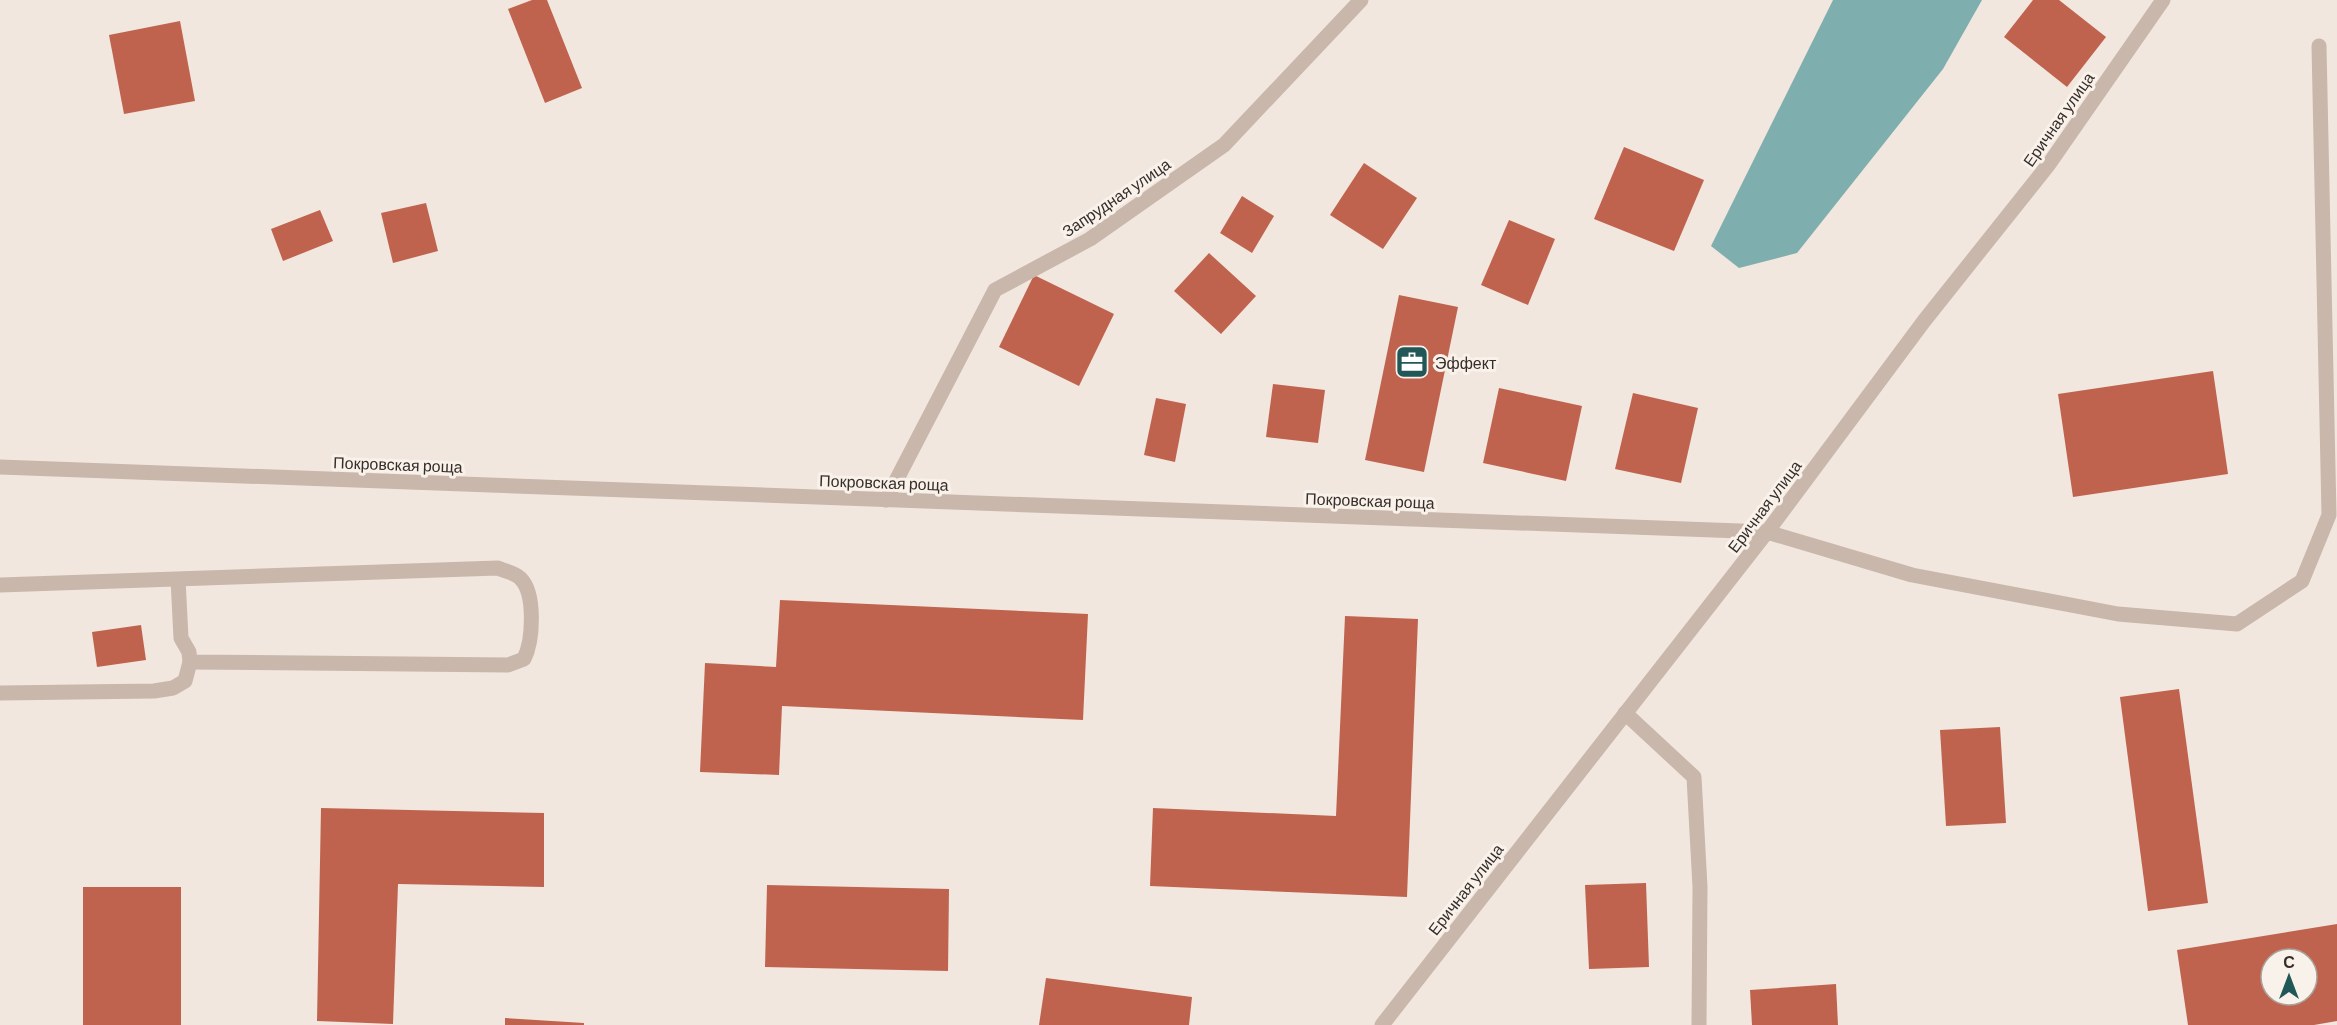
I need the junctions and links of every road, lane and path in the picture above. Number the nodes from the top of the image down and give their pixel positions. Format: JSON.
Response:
{"nodes":[{"id":1,"x":1361,"y":0,"type":"edge"},
{"id":2,"x":2163,"y":0,"type":"edge"},
{"id":3,"x":2319,"y":46,"type":"dead end"},
{"id":4,"x":0,"y":467,"type":"edge"},
{"id":5,"x":886,"y":500,"type":"junction"},
{"id":6,"x":1767,"y":532,"type":"junction"},
{"id":7,"x":178,"y":579,"type":"junction"},
{"id":8,"x":0,"y":585,"type":"edge"},
{"id":9,"x":190,"y":662,"type":"junction"},
{"id":10,"x":0,"y":693,"type":"edge"},
{"id":11,"x":1625,"y":713,"type":"junction"},
{"id":12,"x":1382,"y":1025,"type":"edge"},
{"id":13,"x":1699,"y":1025,"type":"edge"}],
"edges":[{"from":1,"to":5,"type":"street","name":"Запрудная улица"},
{"from":2,"to":6,"type":"street","name":"Еричная улица"},
{"from":3,"to":6,"type":"street","name":"Покровская роща"},
{"from":4,"to":5,"type":"street","name":"Покровская роща"},
{"from":5,"to":6,"type":"street","name":"Покровская роща"},
{"from":6,"to":11,"type":"street","name":"Еричная улица"},
{"from":7,"to":8,"type":"street"},
{"from":7,"to":9,"type":"street"},
{"from":7,"to":9,"type":"street"},
{"from":9,"to":10,"type":"street"},
{"from":11,"to":12,"type":"street","name":"Еричная улица"},
{"from":11,"to":13,"type":"street"}]}
